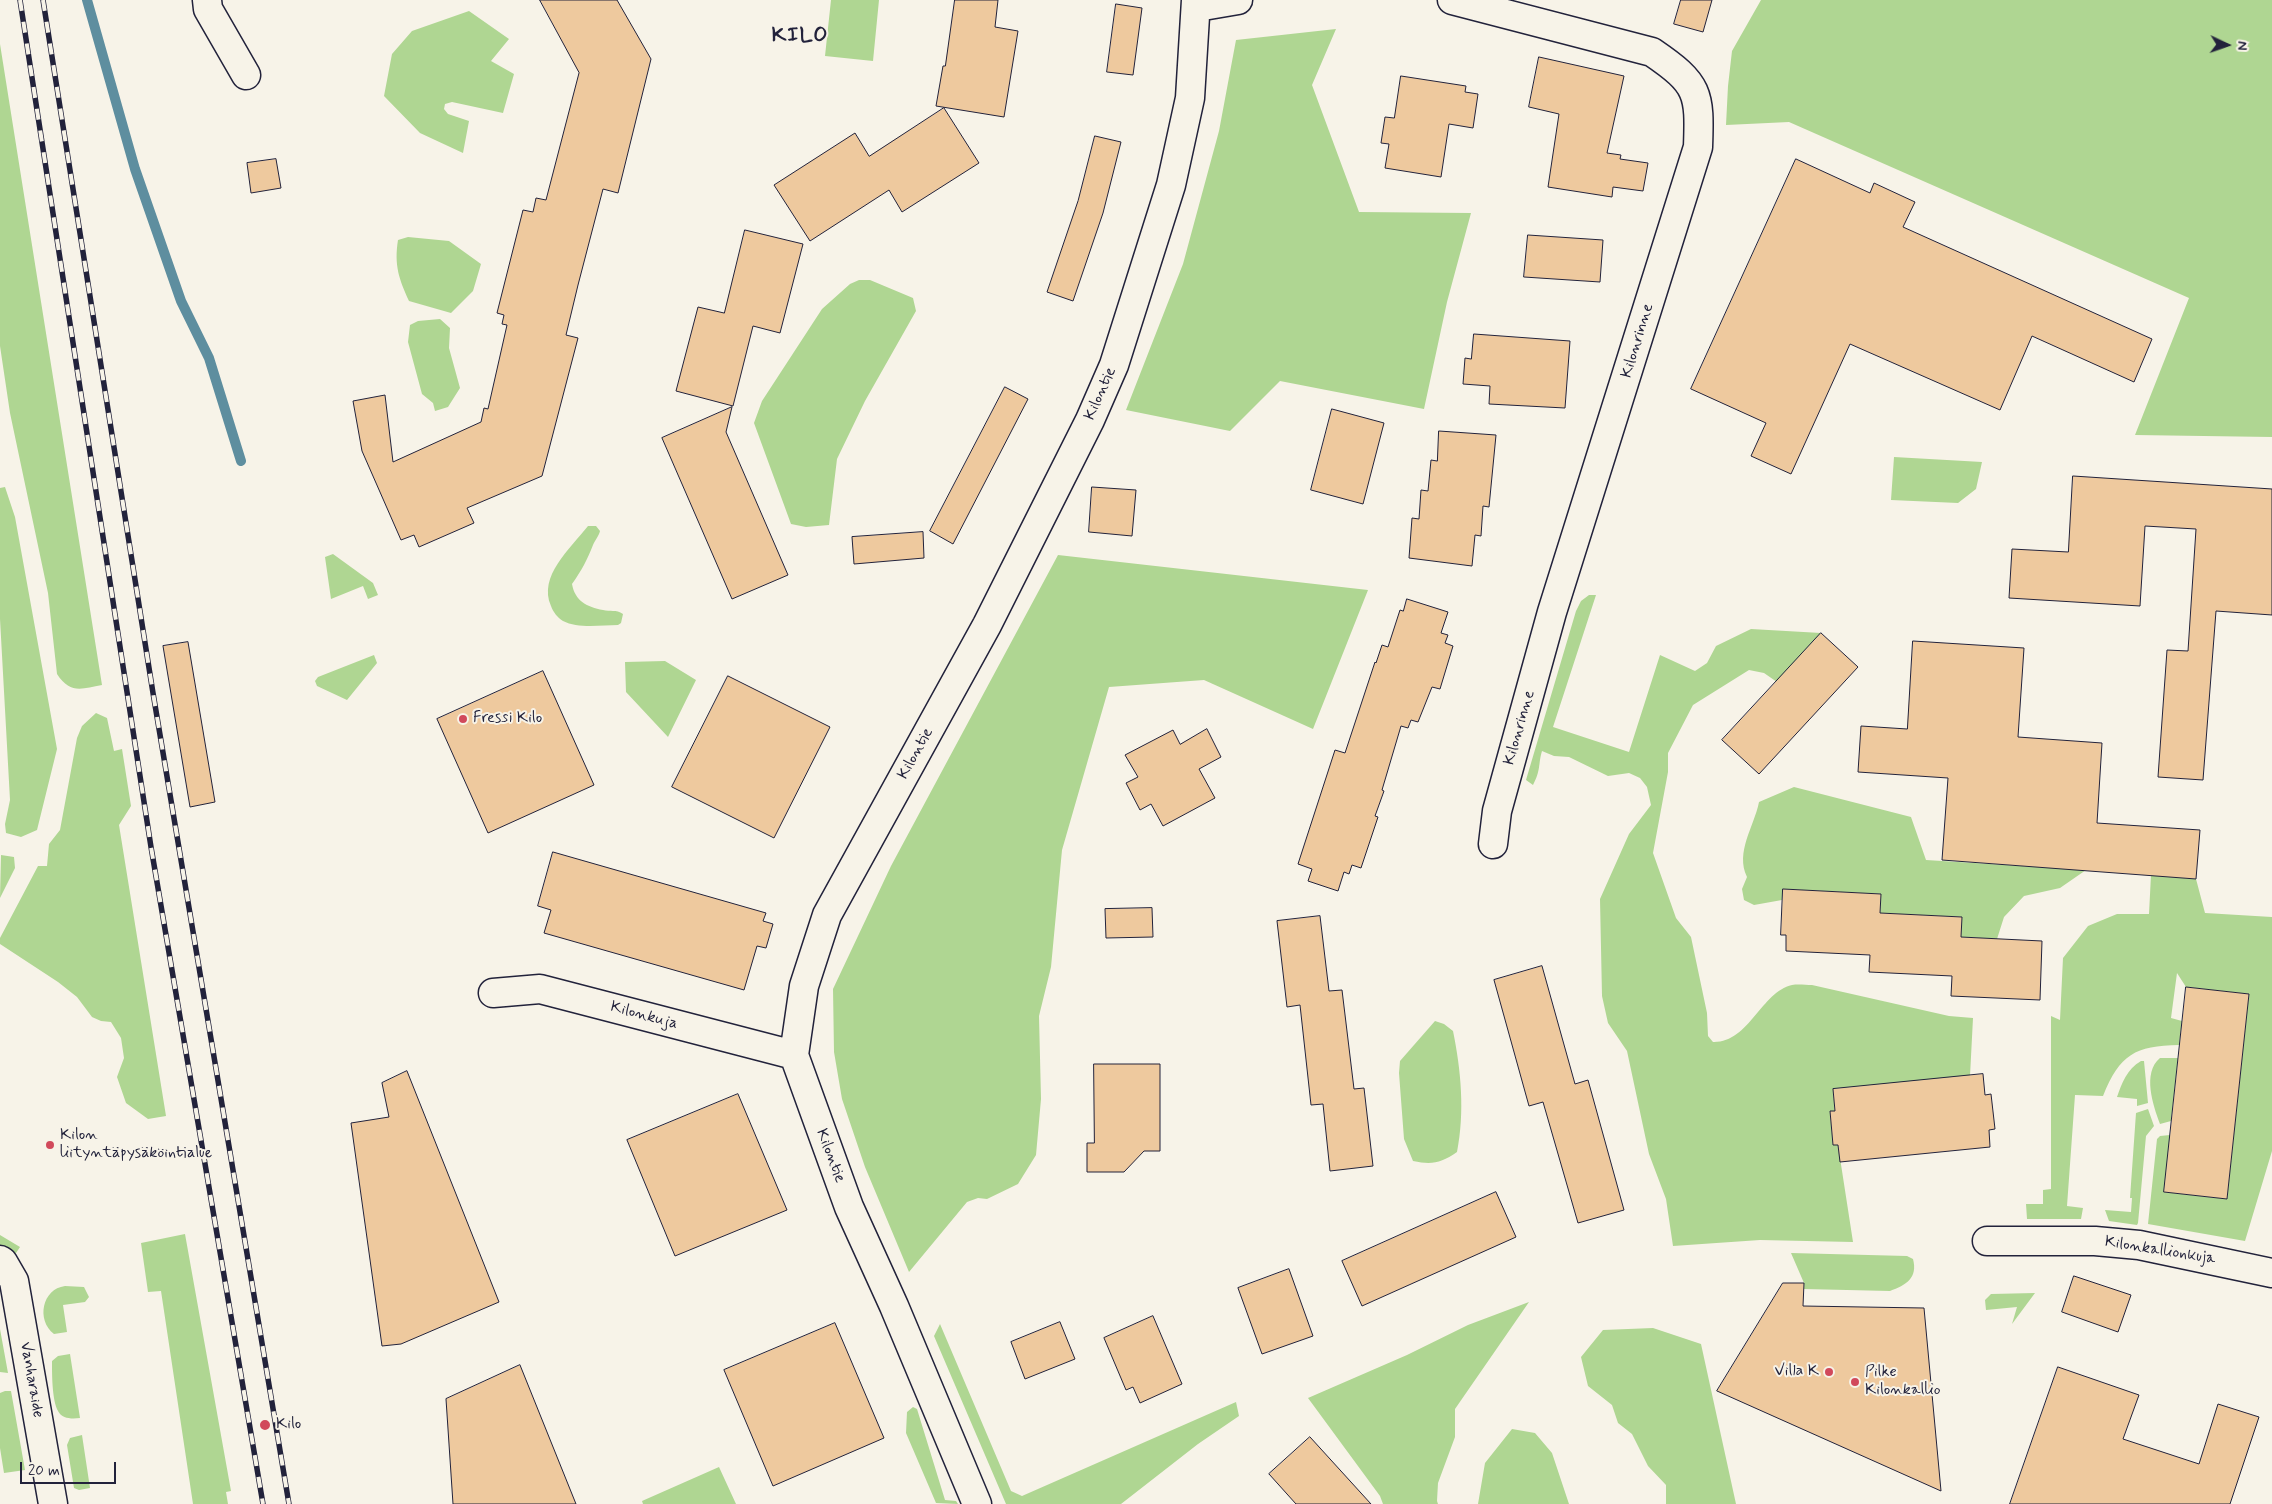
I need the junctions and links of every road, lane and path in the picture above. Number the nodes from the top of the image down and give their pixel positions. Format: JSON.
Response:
{"nodes":[{"id":1,"x":207,"y":0,"type":"edge"},
{"id":2,"x":1238,"y":0,"type":"edge"},
{"id":3,"x":1452,"y":0,"type":"edge"},
{"id":4,"x":1196,"y":4,"type":"edge"},
{"id":5,"x":246,"y":75,"type":"dead end"},
{"id":6,"x":1493,"y":844,"type":"dead end"},
{"id":7,"x":493,"y":993,"type":"dead end"},
{"id":8,"x":794,"y":1055,"type":"junction"},
{"id":9,"x":1987,"y":1240,"type":"dead end"},
{"id":10,"x":0,"y":1260,"type":"edge"},
{"id":11,"x":2272,"y":1273,"type":"edge"},
{"id":12,"x":53,"y":1504,"type":"edge"},
{"id":13,"x":977,"y":1504,"type":"edge"}],
"edges":[{"from":1,"to":5,"type":"street"},
{"from":2,"to":4,"type":"street"},
{"from":3,"to":6,"type":"street","name":"Kilonrinne"},
{"from":4,"to":8,"type":"street","name":"Kilontie"},
{"from":7,"to":8,"type":"street","name":"Kilonkuja"},
{"from":8,"to":13,"type":"street","name":"Kilontie"},
{"from":9,"to":11,"type":"street","name":"Kilonkallionkuja"},
{"from":10,"to":12,"type":"street","name":"Vanharaide"}]}
